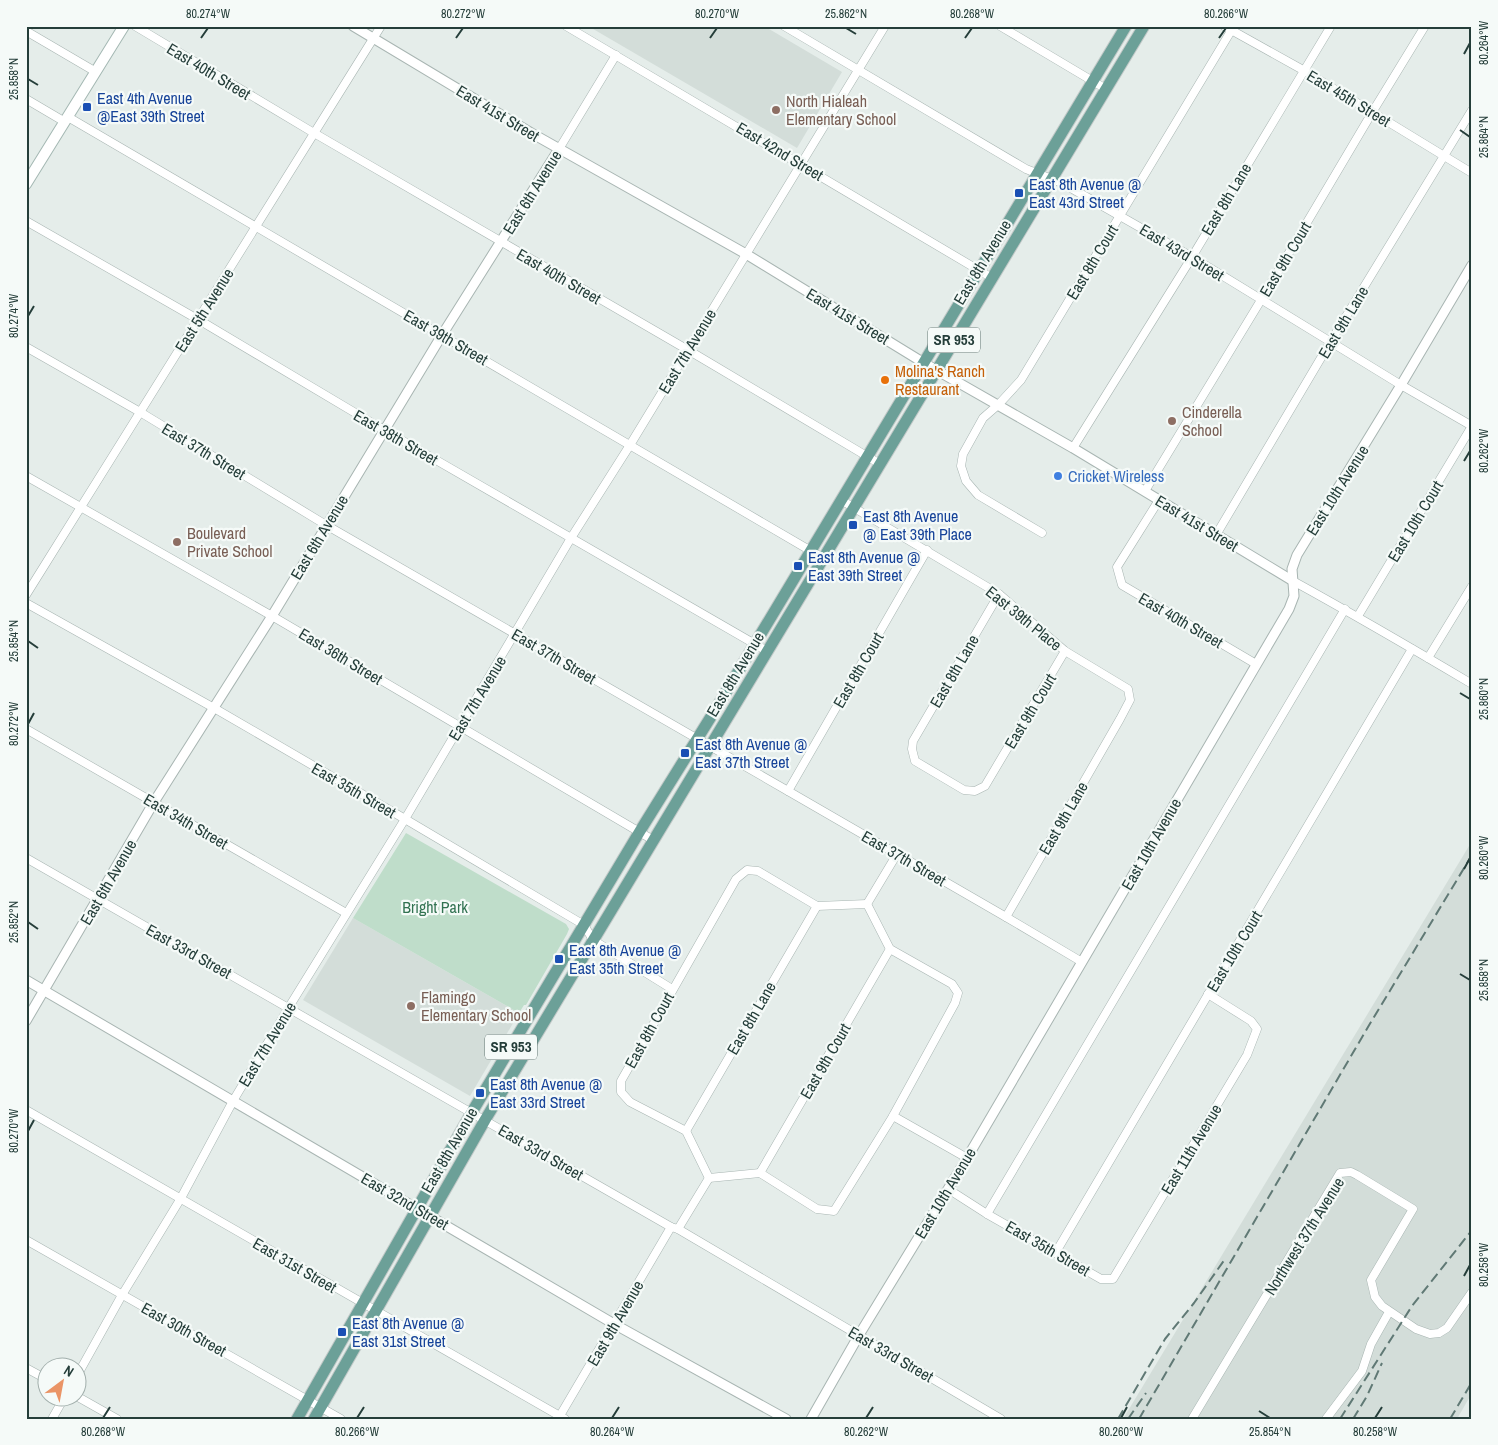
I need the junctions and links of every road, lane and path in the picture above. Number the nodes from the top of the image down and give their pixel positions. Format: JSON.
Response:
{"nodes":[{"id":1,"x":124,"y":26,"type":"edge"},
{"id":2,"x":135,"y":26,"type":"edge"},
{"id":3,"x":353,"y":26,"type":"edge"},
{"id":4,"x":381,"y":26,"type":"edge"},
{"id":5,"x":566,"y":26,"type":"edge"},
{"id":6,"x":784,"y":26,"type":"edge"},
{"id":7,"x":885,"y":26,"type":"edge"},
{"id":8,"x":1000,"y":26,"type":"edge"},
{"id":9,"x":1126,"y":26,"type":"edge"},
{"id":10,"x":1144,"y":26,"type":"edge"},
{"id":11,"x":1331,"y":26,"type":"edge"},
{"id":12,"x":1425,"y":26,"type":"edge"},
{"id":13,"x":1230,"y":28,"type":"edge"},
{"id":14,"x":26,"y":31,"type":"edge"},
{"id":15,"x":374,"y":38,"type":"junction"},
{"id":16,"x":616,"y":55,"type":"junction"},
{"id":17,"x":858,"y":69,"type":"junction"},
{"id":18,"x":1303,"y":70,"type":"junction"},
{"id":19,"x":96,"y":72,"type":"junction"},
{"id":20,"x":1093,"y":81,"type":"junction"},
{"id":21,"x":1106,"y":89,"type":"junction"},
{"id":22,"x":26,"y":99,"type":"edge"},
{"id":23,"x":1472,"y":110,"type":"edge"},
{"id":24,"x":1373,"y":111,"type":"junction"},
{"id":25,"x":67,"y":119,"type":"junction"},
{"id":26,"x":314,"y":134,"type":"junction"},
{"id":27,"x":559,"y":149,"type":"junction"},
{"id":28,"x":1444,"y":155,"type":"junction"},
{"id":29,"x":802,"y":164,"type":"junction"},
{"id":30,"x":1472,"y":173,"type":"edge"},
{"id":31,"x":1038,"y":174,"type":"junction"},
{"id":32,"x":1052,"y":179,"type":"junction"},
{"id":33,"x":26,"y":184,"type":"edge"},
{"id":34,"x":1120,"y":215,"type":"junction"},
{"id":35,"x":26,"y":221,"type":"edge"},
{"id":36,"x":256,"y":226,"type":"junction"},
{"id":37,"x":501,"y":243,"type":"junction"},
{"id":38,"x":746,"y":254,"type":"junction"},
{"id":39,"x":1192,"y":257,"type":"junction"},
{"id":40,"x":1472,"y":265,"type":"edge"},
{"id":41,"x":980,"y":270,"type":"junction"},
{"id":42,"x":992,"y":278,"type":"junction"},
{"id":43,"x":1261,"y":300,"type":"junction"},
{"id":44,"x":199,"y":320,"type":"junction"},
{"id":45,"x":442,"y":335,"type":"junction"},
{"id":46,"x":1331,"y":341,"type":"junction"},
{"id":47,"x":26,"y":347,"type":"edge"},
{"id":48,"x":688,"y":350,"type":"junction"},
{"id":49,"x":924,"y":363,"type":"junction"},
{"id":50,"x":936,"y":370,"type":"junction"},
{"id":51,"x":1401,"y":386,"type":"junction"},
{"id":52,"x":999,"y":404,"type":"junction"},
{"id":53,"x":140,"y":412,"type":"junction"},
{"id":54,"x":1472,"y":426,"type":"edge"},
{"id":55,"x":384,"y":430,"type":"junction"},
{"id":56,"x":630,"y":445,"type":"junction"},
{"id":57,"x":1073,"y":448,"type":"junction"},
{"id":58,"x":867,"y":456,"type":"junction"},
{"id":59,"x":880,"y":464,"type":"junction"},
{"id":60,"x":26,"y":476,"type":"edge"},
{"id":61,"x":1145,"y":491,"type":"junction"},
{"id":62,"x":841,"y":500,"type":"junction"},
{"id":63,"x":1159,"y":500,"type":"junction"},
{"id":64,"x":80,"y":507,"type":"junction"},
{"id":65,"x":854,"y":507,"type":"junction"},
{"id":66,"x":326,"y":525,"type":"junction"},
{"id":67,"x":1042,"y":533,"type":"dead end"},
{"id":68,"x":1216,"y":535,"type":"junction"},
{"id":69,"x":571,"y":538,"type":"junction"},
{"id":70,"x":810,"y":550,"type":"junction"},
{"id":71,"x":927,"y":550,"type":"junction"},
{"id":72,"x":823,"y":558,"type":"junction"},
{"id":73,"x":1293,"y":581,"type":"junction"},
{"id":74,"x":1472,"y":586,"type":"edge"},
{"id":75,"x":999,"y":594,"type":"junction"},
{"id":76,"x":26,"y":595,"type":"edge"},
{"id":77,"x":26,"y":603,"type":"edge"},
{"id":78,"x":1345,"y":609,"type":"junction"},
{"id":79,"x":272,"y":616,"type":"junction"},
{"id":80,"x":1358,"y":616,"type":"junction"},
{"id":81,"x":516,"y":634,"type":"junction"},
{"id":82,"x":754,"y":643,"type":"junction"},
{"id":83,"x":1412,"y":650,"type":"junction"},
{"id":84,"x":767,"y":651,"type":"junction"},
{"id":85,"x":1065,"y":651,"type":"junction"},
{"id":86,"x":1428,"y":658,"type":"junction"},
{"id":87,"x":1256,"y":664,"type":"junction"},
{"id":88,"x":1472,"y":684,"type":"edge"},
{"id":89,"x":214,"y":708,"type":"junction"},
{"id":90,"x":1120,"y":718,"type":"joint"},
{"id":91,"x":460,"y":727,"type":"junction"},
{"id":92,"x":26,"y":729,"type":"edge"},
{"id":93,"x":697,"y":738,"type":"junction"},
{"id":94,"x":710,"y":746,"type":"junction"},
{"id":95,"x":788,"y":791,"type":"junction"},
{"id":96,"x":975,"y":791,"type":"joint"},
{"id":97,"x":154,"y":802,"type":"junction"},
{"id":98,"x":405,"y":819,"type":"junction"},
{"id":99,"x":640,"y":831,"type":"junction"},
{"id":100,"x":653,"y":840,"type":"junction"},
{"id":101,"x":897,"y":854,"type":"junction"},
{"id":102,"x":26,"y":858,"type":"edge"},
{"id":103,"x":98,"y":900,"type":"junction"},
{"id":104,"x":867,"y":904,"type":"junction"},
{"id":105,"x":817,"y":906,"type":"junction"},
{"id":106,"x":346,"y":913,"type":"junction"},
{"id":107,"x":1006,"y":917,"type":"junction"},
{"id":108,"x":584,"y":925,"type":"junction"},
{"id":109,"x":593,"y":940,"type":"junction"},
{"id":110,"x":890,"y":949,"type":"junction"},
{"id":111,"x":1082,"y":962,"type":"junction"},
{"id":112,"x":26,"y":980,"type":"edge"},
{"id":113,"x":672,"y":989,"type":"junction"},
{"id":114,"x":44,"y":990,"type":"junction"},
{"id":115,"x":1208,"y":994,"type":"junction"},
{"id":116,"x":288,"y":1007,"type":"junction"},
{"id":117,"x":26,"y":1021,"type":"edge"},
{"id":118,"x":233,"y":1101,"type":"junction"},
{"id":119,"x":26,"y":1110,"type":"edge"},
{"id":120,"x":472,"y":1112,"type":"junction"},
{"id":121,"x":893,"y":1116,"type":"junction"},
{"id":122,"x":484,"y":1120,"type":"junction"},
{"id":123,"x":686,"y":1131,"type":"junction"},
{"id":124,"x":967,"y":1158,"type":"junction"},
{"id":125,"x":760,"y":1173,"type":"junction"},
{"id":126,"x":709,"y":1178,"type":"junction"},
{"id":127,"x":948,"y":1189,"type":"junction"},
{"id":128,"x":181,"y":1198,"type":"junction"},
{"id":129,"x":417,"y":1208,"type":"junction"},
{"id":130,"x":988,"y":1214,"type":"junction"},
{"id":131,"x":430,"y":1216,"type":"junction"},
{"id":132,"x":675,"y":1228,"type":"junction"},
{"id":133,"x":26,"y":1240,"type":"edge"},
{"id":134,"x":1136,"y":1242,"type":"joint"},
{"id":135,"x":1056,"y":1252,"type":"junction"},
{"id":136,"x":1472,"y":1292,"type":"edge"},
{"id":137,"x":122,"y":1295,"type":"junction"},
{"id":138,"x":363,"y":1304,"type":"junction"},
{"id":139,"x":376,"y":1311,"type":"junction"},
{"id":140,"x":1389,"y":1312,"type":"junction"},
{"id":141,"x":614,"y":1324,"type":"junction"},
{"id":142,"x":859,"y":1335,"type":"junction"},
{"id":143,"x":87,"y":1358,"type":"edge"},
{"id":144,"x":26,"y":1368,"type":"edge"},
{"id":145,"x":38,"y":1375,"type":"edge"},
{"id":146,"x":308,"y":1399,"type":"junction"},
{"id":147,"x":88,"y":1403,"type":"edge"},
{"id":148,"x":321,"y":1407,"type":"junction"},
{"id":149,"x":58,"y":1408,"type":"edge"},
{"id":150,"x":561,"y":1418,"type":"edge"},
{"id":151,"x":52,"y":1419,"type":"edge"},
{"id":152,"x":117,"y":1419,"type":"edge"},
{"id":153,"x":297,"y":1419,"type":"edge"},
{"id":154,"x":314,"y":1419,"type":"edge"},
{"id":155,"x":341,"y":1419,"type":"edge"},
{"id":156,"x":786,"y":1419,"type":"edge"},
{"id":157,"x":811,"y":1419,"type":"edge"},
{"id":158,"x":1001,"y":1419,"type":"edge"},
{"id":159,"x":1192,"y":1419,"type":"edge"},
{"id":160,"x":1326,"y":1419,"type":"edge"}],
"edges":[{"from":1,"to":19,"type":"main road"},
{"from":2,"to":26,"type":"street","name":"East 40th Street"},
{"from":3,"to":15,"type":"street","name":"East 41st Street"},
{"from":4,"to":15,"type":"street","name":"East 5th Avenue"},
{"from":5,"to":16,"type":"street","name":"East 42nd Street"},
{"from":6,"to":17,"type":"street","name":"East 43rd Street"},
{"from":7,"to":17,"type":"street","name":"East 7th Avenue"},
{"from":8,"to":20,"type":"street"},
{"from":9,"to":20,"type":"main road","name":"East 8th Avenue","number":"SR 953"},
{"from":10,"to":21,"type":"main road","name":"East 8th Avenue","number":"SR 953"},
{"from":11,"to":18,"type":"street","name":"East 8th Lane"},
{"from":12,"to":24,"type":"street","name":"East 9th Court"},
{"from":13,"to":18,"type":"street","name":"East 45th Street"},
{"from":13,"to":34,"type":"street","name":"East 8th Court"},
{"from":14,"to":19,"type":"street"},
{"from":15,"to":26,"type":"street","name":"East 5th Avenue"},
{"from":15,"to":27,"type":"street","name":"East 41st Street"},
{"from":16,"to":27,"type":"street","name":"East 6th Avenue"},
{"from":16,"to":29,"type":"street","name":"East 42nd Street"},
{"from":17,"to":29,"type":"street","name":"East 7th Avenue"},
{"from":17,"to":31,"type":"street","name":"East 43rd Street"},
{"from":18,"to":24,"type":"street","name":"East 45th Street"},
{"from":18,"to":39,"type":"street","name":"East 8th Lane"},
{"from":19,"to":25,"type":"main road"},
{"from":20,"to":21,"type":"street"},
{"from":20,"to":31,"type":"main road","name":"East 8th Avenue","number":"SR 953"},
{"from":21,"to":32,"type":"main road","name":"East 8th Avenue","number":"SR 953"},
{"from":22,"to":25,"type":"street","name":"East 39th Street"},
{"from":23,"to":28,"type":"street","name":"East 9th Lane"},
{"from":24,"to":28,"type":"street","name":"East 45th Street"},
{"from":24,"to":43,"type":"street","name":"East 9th Court"},
{"from":25,"to":33,"type":"main road"},
{"from":25,"to":36,"type":"street","name":"East 39th Street"},
{"from":26,"to":36,"type":"street","name":"East 5th Avenue"},
{"from":26,"to":37,"type":"street","name":"East 40th Street"},
{"from":27,"to":37,"type":"street","name":"East 6th Avenue"},
{"from":27,"to":38,"type":"street","name":"East 41st Street"},
{"from":28,"to":30,"type":"street","name":"East 45th Street"},
{"from":28,"to":46,"type":"street","name":"East 9th Lane"},
{"from":29,"to":38,"type":"street","name":"East 7th Avenue"},
{"from":29,"to":41,"type":"street","name":"East 42nd Street"},
{"from":31,"to":32,"type":"street","name":"East 43rd Street"},
{"from":31,"to":41,"type":"main road","name":"East 8th Avenue","number":"SR 953"},
{"from":32,"to":34,"type":"street","name":"East 43rd Street"},
{"from":32,"to":42,"type":"main road","name":"East 8th Avenue","number":"SR 953"},
{"from":34,"to":39,"type":"street","name":"East 43rd Street"},
{"from":34,"to":52,"type":"street","name":"East 8th Court"},
{"from":35,"to":44,"type":"street","name":"East 38th Street"},
{"from":36,"to":44,"type":"street","name":"East 5th Avenue"},
{"from":36,"to":45,"type":"street","name":"East 39th Street"},
{"from":37,"to":45,"type":"street","name":"East 6th Avenue"},
{"from":37,"to":48,"type":"street","name":"East 40th Street"},
{"from":38,"to":48,"type":"street","name":"East 7th Avenue"},
{"from":38,"to":49,"type":"street","name":"East 41st Street"},
{"from":39,"to":43,"type":"street","name":"East 43rd Street"},
{"from":39,"to":57,"type":"street","name":"East 8th Lane"},
{"from":40,"to":51,"type":"street","name":"East 10th Avenue"},
{"from":41,"to":42,"type":"street","name":"East 42nd Street"},
{"from":41,"to":49,"type":"main road","name":"East 8th Avenue","number":"SR 953"},
{"from":42,"to":50,"type":"main road","name":"East 8th Avenue","number":"SR 953"},
{"from":43,"to":46,"type":"street","name":"East 43rd Street"},
{"from":43,"to":61,"type":"street","name":"East 9th Court"},
{"from":44,"to":53,"type":"street","name":"East 5th Avenue"},
{"from":44,"to":55,"type":"street","name":"East 38th Street"},
{"from":45,"to":55,"type":"street","name":"East 6th Avenue"},
{"from":45,"to":56,"type":"street","name":"East 39th Street"},
{"from":46,"to":51,"type":"street","name":"East 43rd Street"},
{"from":46,"to":68,"type":"street","name":"East 9th Lane"},
{"from":47,"to":53,"type":"street","name":"East 37th Street"},
{"from":48,"to":56,"type":"street","name":"East 7th Avenue"},
{"from":48,"to":58,"type":"street","name":"East 40th Street"},
{"from":49,"to":50,"type":"street","name":"East 41st Street"},
{"from":49,"to":58,"type":"main road","name":"East 8th Avenue","number":"SR 953"},
{"from":50,"to":52,"type":"street","name":"East 41st Street"},
{"from":50,"to":59,"type":"main road","name":"East 8th Avenue","number":"SR 953"},
{"from":51,"to":54,"type":"street","name":"East 43rd Street"},
{"from":51,"to":73,"type":"street","name":"East 10th Avenue"},
{"from":52,"to":57,"type":"street","name":"East 41st Street"},
{"from":52,"to":67,"type":"street","name":"East 8th Court"},
{"from":53,"to":64,"type":"street","name":"East 5th Avenue"},
{"from":53,"to":66,"type":"street","name":"East 37th Street"},
{"from":54,"to":80,"type":"street","name":"East 10th Court"},
{"from":55,"to":66,"type":"street","name":"East 6th Avenue"},
{"from":55,"to":69,"type":"street","name":"East 38th Street"},
{"from":56,"to":69,"type":"street","name":"East 7th Avenue"},
{"from":56,"to":70,"type":"street","name":"East 39th Street"},
{"from":57,"to":61,"type":"street","name":"East 41st Street"},
{"from":58,"to":59,"type":"street","name":"East 40th Street"},
{"from":58,"to":62,"type":"main road","name":"East 8th Avenue","number":"SR 953"},
{"from":59,"to":65,"type":"main road","name":"East 8th Avenue","number":"SR 953"},
{"from":60,"to":64,"type":"street","name":"East 36th Street"},
{"from":61,"to":63,"type":"street","name":"East 41st Street"},
{"from":62,"to":65,"type":"street","name":"East 39th Place"},
{"from":62,"to":70,"type":"main road","name":"East 8th Avenue","number":"SR 953"},
{"from":63,"to":68,"type":"street","name":"East 41st Street"},
{"from":63,"to":87,"type":"street","name":"East 40th Street"},
{"from":64,"to":76,"type":"street","name":"East 5th Avenue"},
{"from":64,"to":79,"type":"street","name":"East 36th Street"},
{"from":65,"to":71,"type":"street","name":"East 39th Place"},
{"from":65,"to":72,"type":"main road","name":"East 8th Avenue","number":"SR 953"},
{"from":66,"to":79,"type":"street","name":"East 6th Avenue"},
{"from":66,"to":81,"type":"street","name":"East 37th Street"},
{"from":68,"to":73,"type":"street","name":"East 41st Street"},
{"from":69,"to":81,"type":"street","name":"East 7th Avenue"},
{"from":69,"to":82,"type":"street","name":"East 38th Street"},
{"from":70,"to":72,"type":"street","name":"East 39th Street"},
{"from":70,"to":82,"type":"main road","name":"East 8th Avenue","number":"SR 953"},
{"from":71,"to":75,"type":"street","name":"East 39th Place"},
{"from":71,"to":95,"type":"street","name":"East 8th Court"},
{"from":72,"to":84,"type":"main road","name":"East 8th Avenue","number":"SR 953"},
{"from":73,"to":78,"type":"street","name":"East 41st Street"},
{"from":73,"to":87,"type":"street","name":"East 10th Avenue"},
{"from":74,"to":86,"type":"street"},
{"from":75,"to":85,"type":"street","name":"East 39th Place"},
{"from":75,"to":96,"type":"street","name":"East 8th Lane"},
{"from":77,"to":89,"type":"street","name":"East 35th Street"},
{"from":78,"to":80,"type":"street","name":"East 41st Street"},
{"from":78,"to":130,"type":"street"},
{"from":79,"to":89,"type":"street","name":"East 6th Avenue"},
{"from":79,"to":91,"type":"street","name":"East 36th Street"},
{"from":80,"to":83,"type":"street","name":"East 41st Street"},
{"from":81,"to":91,"type":"street","name":"East 7th Avenue"},
{"from":81,"to":93,"type":"street","name":"East 37th Street"},
{"from":82,"to":84,"type":"street","name":"East 38th Street"},
{"from":82,"to":93,"type":"main road","name":"East 8th Avenue","number":"SR 953"},
{"from":83,"to":86,"type":"street","name":"East 41st Street"},
{"from":83,"to":115,"type":"street","name":"East 10th Court"},
{"from":84,"to":94,"type":"main road","name":"East 8th Avenue","number":"SR 953"},
{"from":85,"to":90,"type":"street","name":"East 39th Place"},
{"from":85,"to":96,"type":"street","name":"East 9th Court"},
{"from":86,"to":88,"type":"street","name":"East 41st Street"},
{"from":87,"to":111,"type":"street","name":"East 10th Avenue"},
{"from":89,"to":97,"type":"street","name":"East 6th Avenue"},
{"from":89,"to":98,"type":"street","name":"East 35th Street"},
{"from":90,"to":107,"type":"street","name":"East 9th Lane"},
{"from":91,"to":98,"type":"street","name":"East 7th Avenue"},
{"from":91,"to":99,"type":"street","name":"East 36th Street"},
{"from":92,"to":97,"type":"street","name":"East 34th Street"},
{"from":93,"to":94,"type":"street","name":"East 37th Street"},
{"from":93,"to":99,"type":"main road","name":"East 8th Avenue","number":"SR 953"},
{"from":94,"to":95,"type":"street","name":"East 37th Street"},
{"from":94,"to":100,"type":"main road","name":"East 8th Avenue","number":"SR 953"},
{"from":95,"to":101,"type":"street","name":"East 37th Street"},
{"from":97,"to":103,"type":"street","name":"East 6th Avenue"},
{"from":97,"to":106,"type":"street","name":"East 34th Street"},
{"from":98,"to":106,"type":"street","name":"East 7th Avenue"},
{"from":98,"to":108,"type":"street","name":"East 35th Street"},
{"from":99,"to":100,"type":"street","name":"East 36th Street"},
{"from":99,"to":108,"type":"main road","name":"East 8th Avenue","number":"SR 953"},
{"from":100,"to":109,"type":"main road","name":"East 8th Avenue","number":"SR 953"},
{"from":101,"to":104,"type":"street"},
{"from":101,"to":107,"type":"street","name":"East 37th Street"},
{"from":102,"to":103,"type":"street","name":"East 33rd Street"},
{"from":103,"to":114,"type":"street","name":"East 6th Avenue"},
{"from":103,"to":116,"type":"street","name":"East 33rd Street"},
{"from":104,"to":105,"type":"street"},
{"from":104,"to":110,"type":"street"},
{"from":105,"to":113,"type":"street","name":"East 8th Court"},
{"from":105,"to":123,"type":"street","name":"East 8th Lane"},
{"from":106,"to":116,"type":"street","name":"East 7th Avenue"},
{"from":107,"to":111,"type":"street","name":"East 37th Street"},
{"from":108,"to":109,"type":"street","name":"East 35th Street"},
{"from":108,"to":120,"type":"main road","name":"East 8th Avenue","number":"SR 953"},
{"from":109,"to":113,"type":"street","name":"East 35th Street"},
{"from":109,"to":122,"type":"main road","name":"East 8th Avenue","number":"SR 953"},
{"from":110,"to":121,"type":"street"},
{"from":110,"to":125,"type":"street","name":"East 9th Court"},
{"from":111,"to":124,"type":"street","name":"East 10th Avenue"},
{"from":112,"to":114,"type":"street","name":"East 32nd Street"},
{"from":113,"to":123,"type":"street","name":"East 8th Court"},
{"from":114,"to":117,"type":"street","name":"East 6th Avenue"},
{"from":114,"to":118,"type":"street","name":"East 32nd Street"},
{"from":115,"to":134,"type":"street","name":"East 11th Avenue"},
{"from":115,"to":135,"type":"street","name":"East 10th Court"},
{"from":116,"to":118,"type":"street","name":"East 7th Avenue"},
{"from":116,"to":120,"type":"street","name":"East 33rd Street"},
{"from":118,"to":128,"type":"street","name":"East 7th Avenue"},
{"from":118,"to":129,"type":"street","name":"East 32nd Street"},
{"from":119,"to":128,"type":"street","name":"East 31st Street"},
{"from":120,"to":122,"type":"street","name":"East 33rd Street"},
{"from":120,"to":129,"type":"main road","name":"East 8th Avenue","number":"SR 953"},
{"from":121,"to":124,"type":"street"},
{"from":121,"to":125,"type":"street"},
{"from":122,"to":131,"type":"main road","name":"East 8th Avenue","number":"SR 953"},
{"from":122,"to":132,"type":"street","name":"East 33rd Street"},
{"from":123,"to":126,"type":"street"},
{"from":124,"to":127,"type":"street","name":"East 10th Avenue"},
{"from":125,"to":126,"type":"street"},
{"from":126,"to":132,"type":"street","name":"East 9th Avenue"},
{"from":127,"to":130,"type":"street","name":"East 35th Street"},
{"from":127,"to":142,"type":"street","name":"East 10th Avenue"},
{"from":128,"to":137,"type":"street","name":"East 7th Avenue"},
{"from":128,"to":138,"type":"street","name":"East 31st Street"},
{"from":129,"to":131,"type":"street","name":"East 32nd Street"},
{"from":129,"to":138,"type":"main road","name":"East 8th Avenue","number":"SR 953"},
{"from":130,"to":135,"type":"street","name":"East 35th Street"},
{"from":131,"to":139,"type":"main road","name":"East 8th Avenue","number":"SR 953"},
{"from":131,"to":141,"type":"street","name":"East 32nd Street"},
{"from":132,"to":141,"type":"street","name":"East 9th Avenue"},
{"from":132,"to":142,"type":"street","name":"East 33rd Street"},
{"from":133,"to":137,"type":"street","name":"East 30th Street"},
{"from":134,"to":135,"type":"street","name":"East 35th Street"},
{"from":136,"to":140,"type":"street","name":"Northwest 37th Avenue"},
{"from":137,"to":143,"type":"street","name":"East 7th Avenue"},
{"from":137,"to":146,"type":"street","name":"East 30th Street"},
{"from":138,"to":139,"type":"street","name":"East 31st Street"},
{"from":138,"to":146,"type":"main road","name":"East 8th Avenue","number":"SR 953"},
{"from":139,"to":148,"type":"main road","name":"East 8th Avenue","number":"SR 953"},
{"from":139,"to":150,"type":"street","name":"East 31st Street"},
{"from":140,"to":159,"type":"street","name":"Northwest 37th Avenue"},
{"from":140,"to":160,"type":"street"},
{"from":141,"to":150,"type":"street","name":"East 9th Avenue"},
{"from":141,"to":156,"type":"street","name":"East 32nd Street"},
{"from":142,"to":157,"type":"street","name":"East 10th Avenue"},
{"from":142,"to":158,"type":"street","name":"East 33rd Street"},
{"from":144,"to":145,"type":"street"},
{"from":146,"to":148,"type":"street","name":"East 30th Street"},
{"from":146,"to":153,"type":"main road","name":"East 8th Avenue","number":"SR 953"},
{"from":147,"to":152,"type":"street"},
{"from":148,"to":154,"type":"main road","name":"East 8th Avenue","number":"SR 953"},
{"from":148,"to":155,"type":"street","name":"East 30th Street"},
{"from":149,"to":151,"type":"street"}]}
